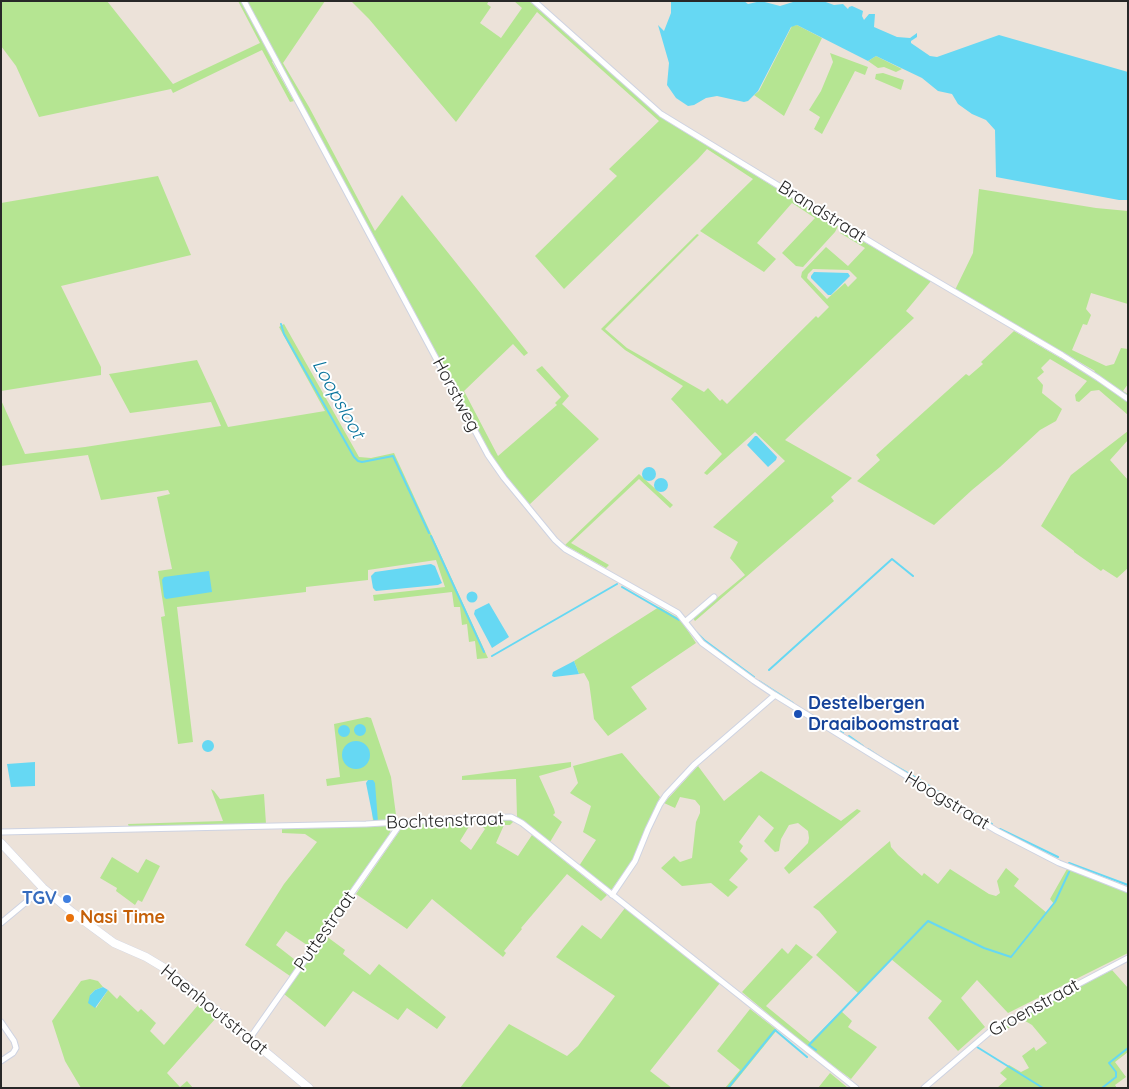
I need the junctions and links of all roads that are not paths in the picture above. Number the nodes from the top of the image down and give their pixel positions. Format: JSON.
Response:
{"nodes":[{"id":1,"x":244,"y":1,"type":"edge"},
{"id":2,"x":534,"y":1,"type":"edge"},
{"id":3,"x":1128,"y":399,"type":"edge"},
{"id":4,"x":714,"y":597,"type":"dead end"},
{"id":5,"x":686,"y":621,"type":"junction"},
{"id":6,"x":775,"y":695,"type":"junction"},
{"id":7,"x":401,"y":823,"type":"junction"},
{"id":8,"x":1,"y":832,"type":"edge"},
{"id":9,"x":1,"y":843,"type":"edge"},
{"id":10,"x":43,"y":888,"type":"junction"},
{"id":11,"x":1128,"y":890,"type":"edge"},
{"id":12,"x":612,"y":895,"type":"junction"},
{"id":13,"x":1,"y":923,"type":"edge"},
{"id":14,"x":1128,"y":958,"type":"edge"},
{"id":15,"x":1,"y":1022,"type":"edge"},
{"id":16,"x":250,"y":1038,"type":"junction"},
{"id":17,"x":1,"y":1062,"type":"edge"},
{"id":18,"x":309,"y":1088,"type":"edge"},
{"id":19,"x":856,"y":1088,"type":"edge"},
{"id":20,"x":924,"y":1088,"type":"edge"}],
"edges":[{"from":1,"to":5,"type":"street","name":"Horstweg"},
{"from":2,"to":3,"type":"street","name":"Brandstraat"},
{"from":4,"to":5,"type":"street"},
{"from":5,"to":6,"type":"street","name":"Horstweg"},
{"from":6,"to":11,"type":"street","name":"Hoogstraat"},
{"from":6,"to":12,"type":"street"},
{"from":7,"to":8,"type":"street","name":"Bochtenstraat"},
{"from":7,"to":12,"type":"street","name":"Bochtenstraat"},
{"from":7,"to":16,"type":"street","name":"Puttestraat"},
{"from":9,"to":10,"type":"street","name":"Haenhoutstraat"},
{"from":10,"to":13,"type":"street"},
{"from":10,"to":16,"type":"street","name":"Haenhoutstraat"},
{"from":12,"to":19,"type":"street","name":"Bochtenstraat"},
{"from":14,"to":20,"type":"street","name":"Groenstraat"},
{"from":15,"to":17,"type":"street"},
{"from":16,"to":18,"type":"street","name":"Haenhoutstraat"}]}
